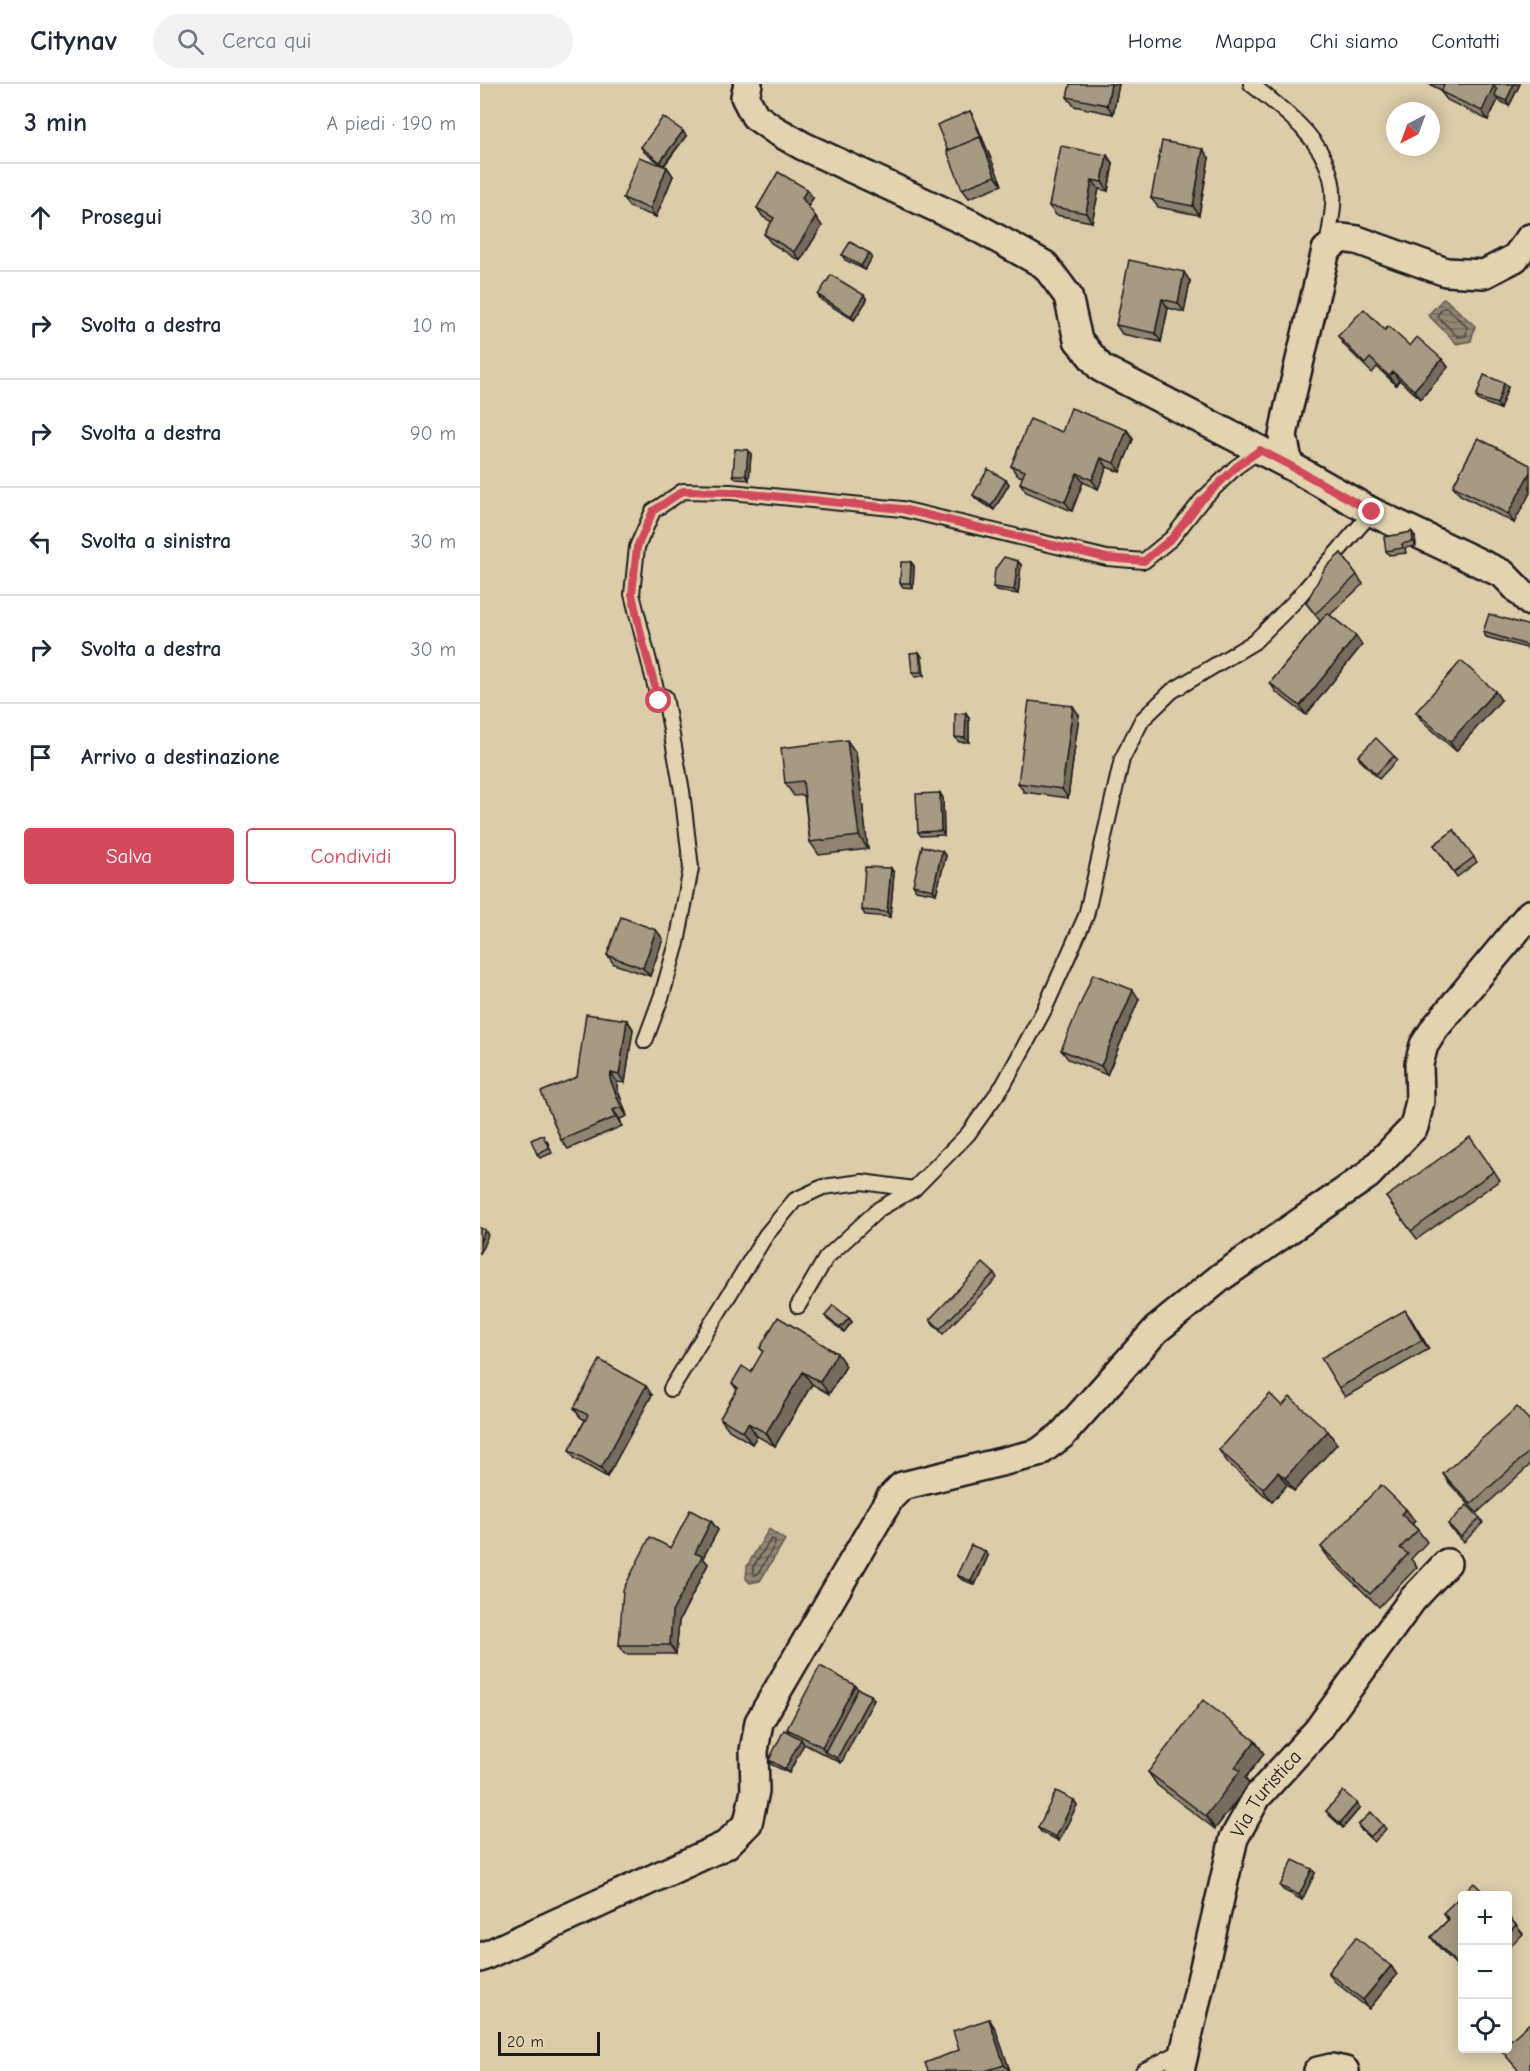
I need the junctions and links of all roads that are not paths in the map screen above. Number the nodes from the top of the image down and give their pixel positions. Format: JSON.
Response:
{"nodes":[{"id":1,"x":748,"y":84,"type":"edge"},
{"id":2,"x":1251,"y":84,"type":"edge"},
{"id":3,"x":1530,"y":238,"type":"edge"},
{"id":4,"x":1326,"y":250,"type":"junction"},
{"id":5,"x":1260,"y":450,"type":"junction"},
{"id":6,"x":1289,"y":465,"type":"junction"},
{"id":7,"x":1372,"y":512,"type":"junction"},
{"id":8,"x":1530,"y":602,"type":"edge"},
{"id":9,"x":1530,"y":914,"type":"edge"},
{"id":10,"x":645,"y":1041,"type":"dead end"},
{"id":11,"x":914,"y":1189,"type":"junction"},
{"id":12,"x":798,"y":1306,"type":"dead end"},
{"id":13,"x":671,"y":1389,"type":"dead end"},
{"id":14,"x":1447,"y":1563,"type":"dead end"},
{"id":15,"x":480,"y":1958,"type":"edge"},
{"id":16,"x":1183,"y":2060,"type":"edge"},
{"id":17,"x":1143,"y":2071,"type":"edge"},
{"id":18,"x":1318,"y":2071,"type":"edge"},
{"id":19,"x":1345,"y":2071,"type":"edge"}],
"edges":[{"from":1,"to":5,"type":"street"},
{"from":2,"to":4,"type":"lane"},
{"from":3,"to":4,"type":"street"},
{"from":4,"to":6,"type":"street"},
{"from":5,"to":6,"type":"street"},
{"from":5,"to":10,"type":"lane"},
{"from":6,"to":7,"type":"street"},
{"from":7,"to":8,"type":"street"},
{"from":7,"to":11,"type":"lane"},
{"from":9,"to":15,"type":"street"},
{"from":11,"to":12,"type":"lane"},
{"from":11,"to":13,"type":"lane"},
{"from":14,"to":16,"type":"street","name":"Via Turistica"},
{"from":16,"to":17,"type":"lane"},
{"from":18,"to":19,"type":"street"}]}
